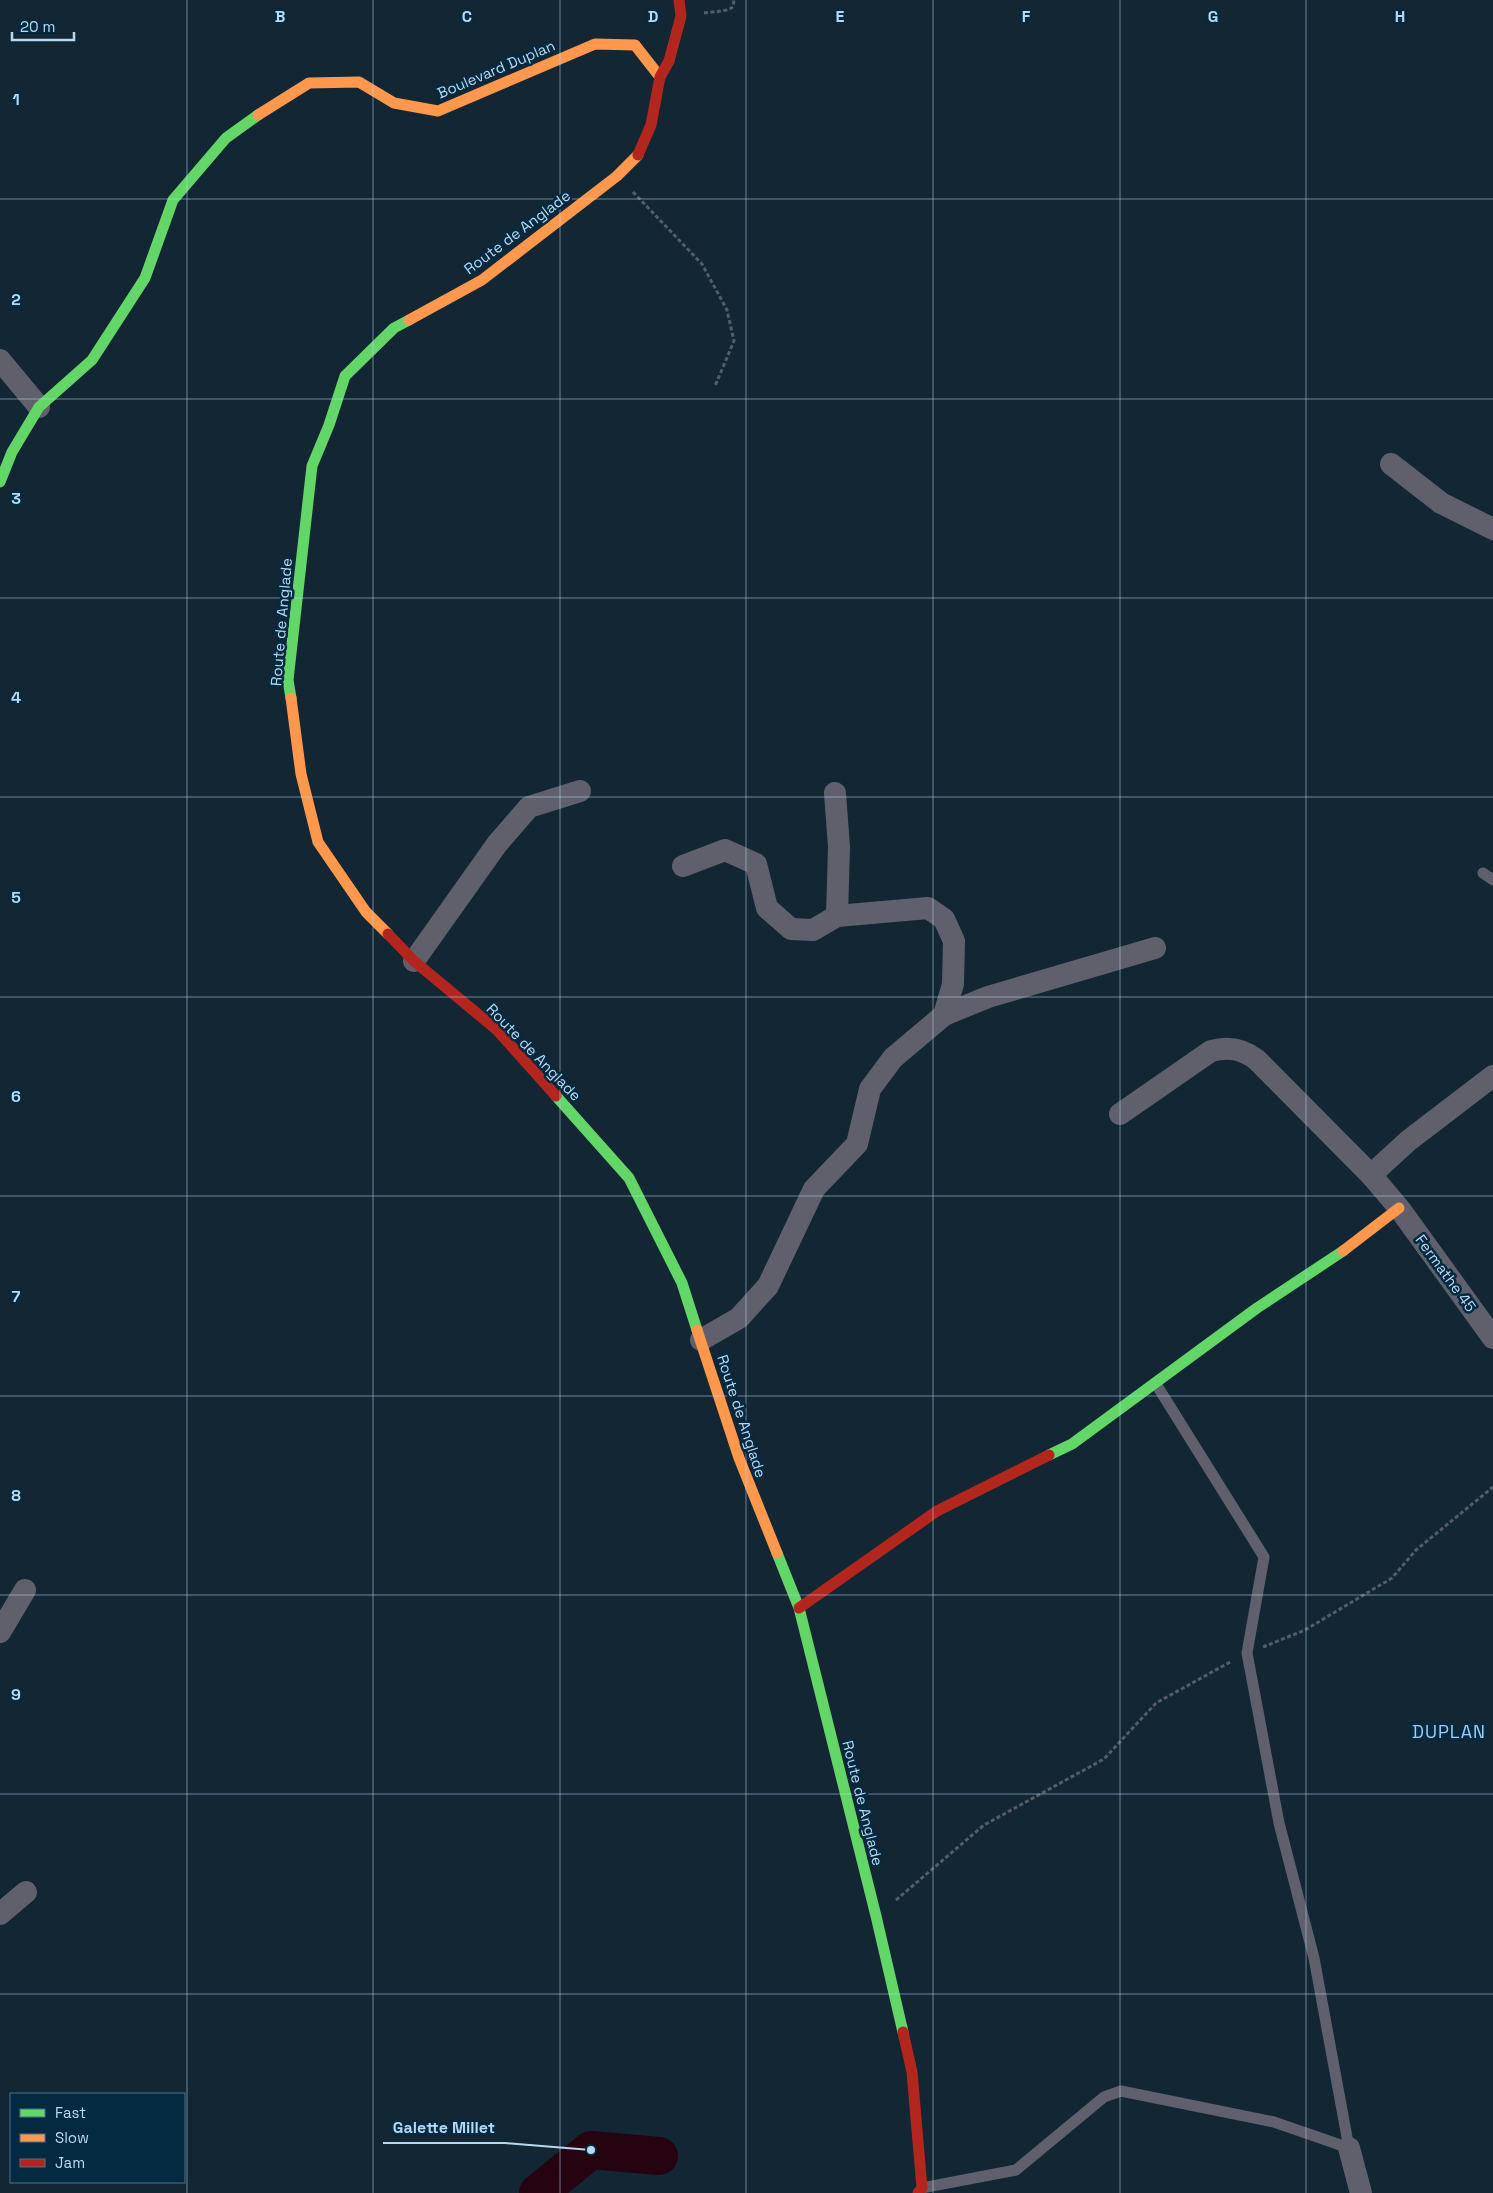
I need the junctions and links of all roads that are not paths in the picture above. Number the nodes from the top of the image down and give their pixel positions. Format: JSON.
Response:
{"nodes":[{"id":1,"x":679,"y":0,"type":"edge"},
{"id":2,"x":660,"y":77,"type":"junction"},
{"id":3,"x":0,"y":360,"type":"edge"},
{"id":4,"x":39,"y":407,"type":"junction"},
{"id":5,"x":1391,"y":464,"type":"dead end"},
{"id":6,"x":0,"y":482,"type":"edge"},
{"id":7,"x":1493,"y":529,"type":"edge"},
{"id":8,"x":580,"y":791,"type":"dead end"},
{"id":9,"x":834,"y":793,"type":"dead end"},
{"id":10,"x":683,"y":866,"type":"dead end"},
{"id":11,"x":1483,"y":873,"type":"dead end"},
{"id":12,"x":1493,"y":880,"type":"edge"},
{"id":13,"x":837,"y":916,"type":"junction"},
{"id":14,"x":1155,"y":948,"type":"dead end"},
{"id":15,"x":414,"y":961,"type":"junction"},
{"id":16,"x":944,"y":1015,"type":"junction"},
{"id":17,"x":1493,"y":1076,"type":"edge"},
{"id":18,"x":1120,"y":1114,"type":"dead end"},
{"id":19,"x":1371,"y":1175,"type":"junction"},
{"id":20,"x":1399,"y":1208,"type":"junction"},
{"id":21,"x":1493,"y":1338,"type":"edge"},
{"id":22,"x":702,"y":1340,"type":"junction"},
{"id":23,"x":1156,"y":1384,"type":"junction"},
{"id":24,"x":24,"y":1590,"type":"dead end"},
{"id":25,"x":799,"y":1608,"type":"junction"},
{"id":26,"x":0,"y":1632,"type":"edge"},
{"id":27,"x":26,"y":1892,"type":"dead end"},
{"id":28,"x":0,"y":1914,"type":"edge"},
{"id":29,"x":1349,"y":2148,"type":"junction"},
{"id":30,"x":920,"y":2191,"type":"edge"},
{"id":31,"x":1361,"y":2193,"type":"edge"}],
"edges":[{"from":1,"to":2,"type":"street","name":"Route de Anglade"},
{"from":2,"to":4,"type":"street","name":"Boulevard Duplan"},
{"from":2,"to":15,"type":"street","name":"Route de Anglade"},
{"from":3,"to":4,"type":"street"},
{"from":4,"to":6,"type":"street","name":"Boulevard Duplan"},
{"from":5,"to":7,"type":"street"},
{"from":8,"to":15,"type":"street"},
{"from":9,"to":13,"type":"street"},
{"from":10,"to":13,"type":"street"},
{"from":11,"to":12,"type":"lane"},
{"from":13,"to":16,"type":"street"},
{"from":14,"to":16,"type":"street"},
{"from":15,"to":22,"type":"street","name":"Route de Anglade"},
{"from":16,"to":22,"type":"street"},
{"from":17,"to":19,"type":"street"},
{"from":18,"to":19,"type":"street","name":"Fermathe 45"},
{"from":19,"to":20,"type":"street","name":"Fermathe 45"},
{"from":20,"to":21,"type":"street","name":"Fermathe 45"},
{"from":20,"to":23,"type":"street"},
{"from":22,"to":25,"type":"street","name":"Route de Anglade"},
{"from":23,"to":25,"type":"street"},
{"from":23,"to":29,"type":"lane"},
{"from":24,"to":26,"type":"street"},
{"from":25,"to":30,"type":"street","name":"Route de Anglade"},
{"from":27,"to":28,"type":"street"},
{"from":29,"to":30,"type":"lane"},
{"from":29,"to":31,"type":"street"}]}
